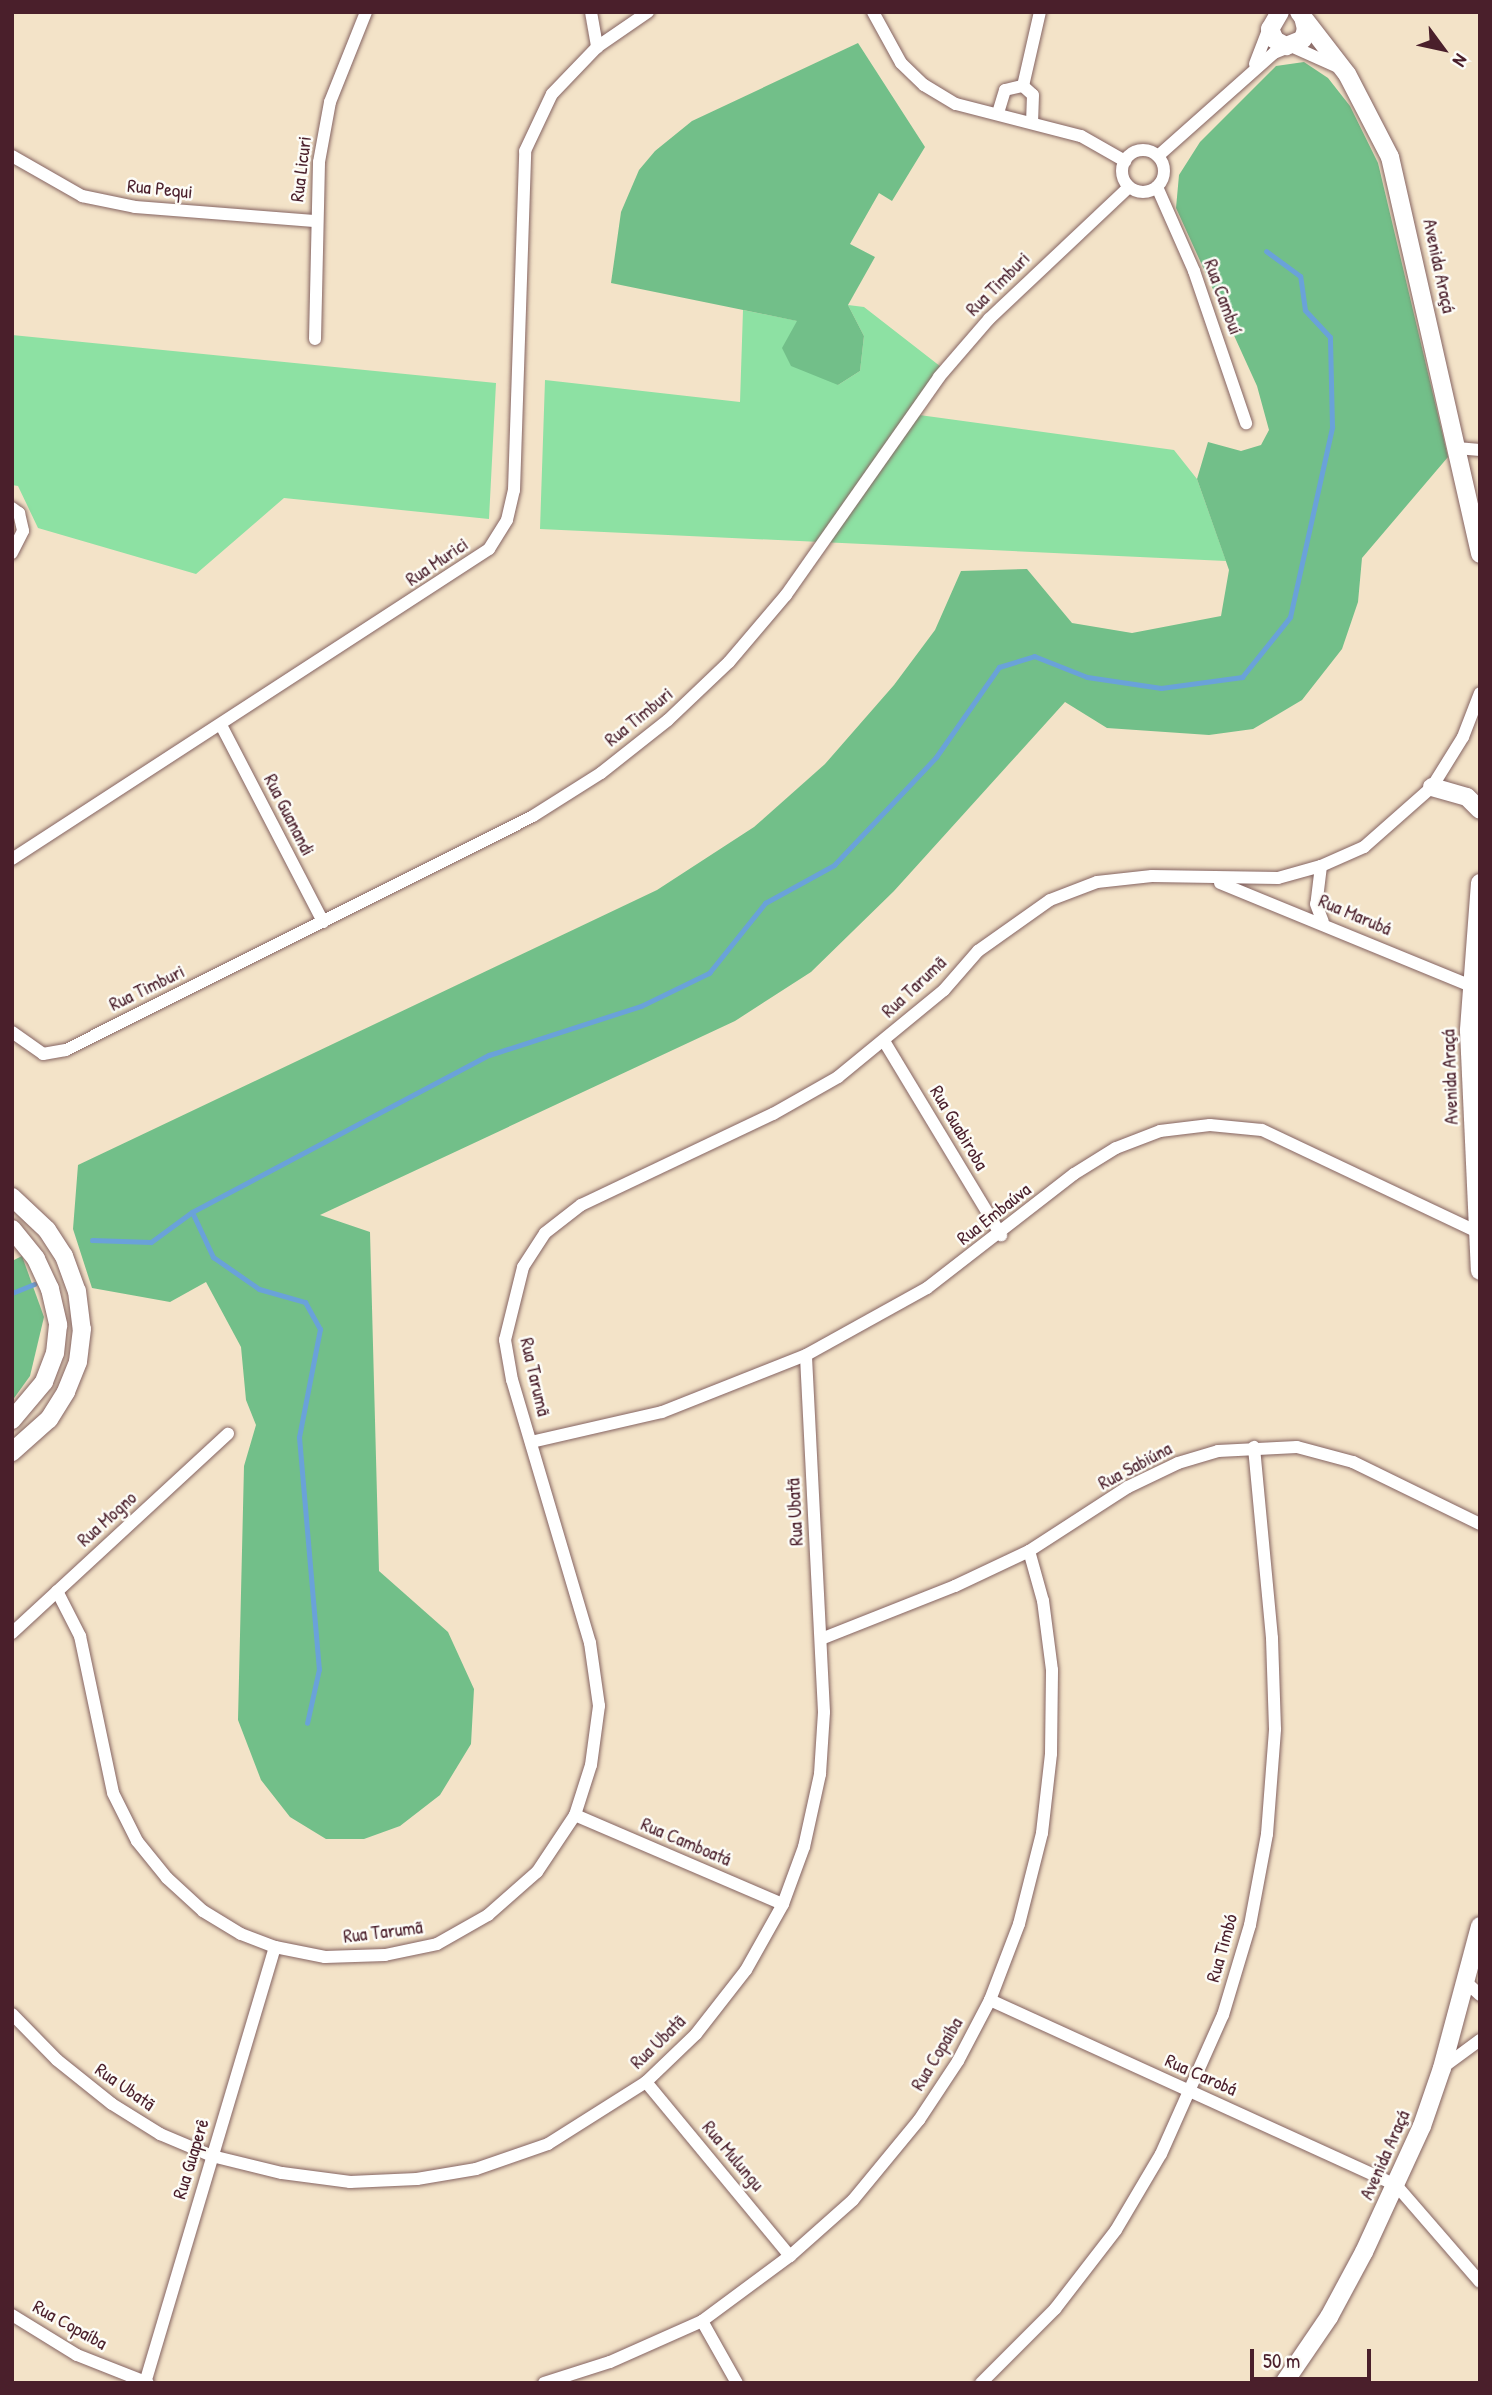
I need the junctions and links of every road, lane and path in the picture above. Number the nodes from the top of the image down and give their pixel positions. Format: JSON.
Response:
{"nodes":[{"id":1,"x":366,"y":12,"type":"edge"},
{"id":2,"x":591,"y":12,"type":"edge"},
{"id":3,"x":648,"y":12,"type":"edge"},
{"id":4,"x":873,"y":12,"type":"edge"},
{"id":5,"x":1040,"y":12,"type":"edge"},
{"id":6,"x":1300,"y":14,"type":"edge"},
{"id":7,"x":1274,"y":16,"type":"edge"},
{"id":8,"x":1291,"y":46,"type":"junction"},
{"id":9,"x":597,"y":47,"type":"junction"},
{"id":10,"x":1254,"y":67,"type":"junction"},
{"id":11,"x":1347,"y":74,"type":"junction"},
{"id":12,"x":1023,"y":86,"type":"junction"},
{"id":13,"x":998,"y":113,"type":"junction"},
{"id":14,"x":1032,"y":122,"type":"junction"},
{"id":15,"x":12,"y":156,"type":"edge"},
{"id":16,"x":1158,"y":156,"type":"junction"},
{"id":17,"x":1125,"y":161,"type":"junction"},
{"id":18,"x":1129,"y":187,"type":"junction"},
{"id":19,"x":1157,"y":187,"type":"junction"},
{"id":20,"x":314,"y":221,"type":"junction"},
{"id":21,"x":315,"y":339,"type":"dead end"},
{"id":22,"x":1246,"y":423,"type":"dead end"},
{"id":23,"x":1457,"y":448,"type":"junction"},
{"id":24,"x":1480,"y":450,"type":"edge"},
{"id":25,"x":12,"y":508,"type":"edge"},
{"id":26,"x":12,"y":553,"type":"edge"},
{"id":27,"x":1480,"y":554,"type":"edge"},
{"id":28,"x":1480,"y":692,"type":"edge"},
{"id":29,"x":221,"y":724,"type":"junction"},
{"id":30,"x":1432,"y":788,"type":"junction"},
{"id":31,"x":1480,"y":810,"type":"edge"},
{"id":32,"x":12,"y":859,"type":"edge"},
{"id":33,"x":1321,"y":866,"type":"junction"},
{"id":34,"x":1213,"y":880,"type":"junction"},
{"id":35,"x":1480,"y":883,"type":"edge"},
{"id":36,"x":323,"y":922,"type":"junction"},
{"id":37,"x":1324,"y":922,"type":"junction"},
{"id":38,"x":1475,"y":987,"type":"edge"},
{"id":39,"x":12,"y":1032,"type":"edge"},
{"id":40,"x":884,"y":1041,"type":"junction"},
{"id":41,"x":1475,"y":1087,"type":"edge"},
{"id":42,"x":12,"y":1197,"type":"edge"},
{"id":43,"x":12,"y":1229,"type":"edge"},
{"id":44,"x":1478,"y":1232,"type":"junction"},
{"id":45,"x":1000,"y":1235,"type":"junction"},
{"id":46,"x":1480,"y":1271,"type":"edge"},
{"id":47,"x":806,"y":1355,"type":"junction"},
{"id":48,"x":12,"y":1420,"type":"edge"},
{"id":49,"x":228,"y":1434,"type":"dead end"},
{"id":50,"x":531,"y":1441,"type":"junction"},
{"id":51,"x":1254,"y":1447,"type":"junction"},
{"id":52,"x":12,"y":1452,"type":"edge"},
{"id":53,"x":1480,"y":1524,"type":"edge"},
{"id":54,"x":1029,"y":1551,"type":"junction"},
{"id":55,"x":57,"y":1591,"type":"junction"},
{"id":56,"x":12,"y":1633,"type":"edge"},
{"id":57,"x":821,"y":1639,"type":"junction"},
{"id":58,"x":575,"y":1815,"type":"junction"},
{"id":59,"x":783,"y":1904,"type":"junction"},
{"id":60,"x":1480,"y":1926,"type":"edge"},
{"id":61,"x":275,"y":1947,"type":"junction"},
{"id":62,"x":1466,"y":1982,"type":"junction"},
{"id":63,"x":1480,"y":1995,"type":"edge"},
{"id":64,"x":990,"y":2000,"type":"junction"},
{"id":65,"x":12,"y":2014,"type":"edge"},
{"id":66,"x":1480,"y":2040,"type":"edge"},
{"id":67,"x":1442,"y":2068,"type":"junction"},
{"id":68,"x":646,"y":2082,"type":"junction"},
{"id":69,"x":1191,"y":2092,"type":"junction"},
{"id":70,"x":212,"y":2156,"type":"junction"},
{"id":71,"x":1396,"y":2185,"type":"junction"},
{"id":72,"x":790,"y":2256,"type":"junction"},
{"id":73,"x":1480,"y":2282,"type":"edge"},
{"id":74,"x":12,"y":2315,"type":"edge"},
{"id":75,"x":702,"y":2321,"type":"junction"},
{"id":76,"x":146,"y":2383,"type":"edge"},
{"id":77,"x":544,"y":2383,"type":"edge"},
{"id":78,"x":737,"y":2383,"type":"edge"},
{"id":79,"x":981,"y":2383,"type":"edge"},
{"id":80,"x":1284,"y":2383,"type":"edge"}],
"edges":[{"from":1,"to":20,"type":"street","name":"Rua Licuri"},
{"from":2,"to":9,"type":"street"},
{"from":3,"to":9,"type":"street","name":"Rua Murici"},
{"from":4,"to":13,"type":"street"},
{"from":5,"to":12,"type":"street"},
{"from":6,"to":8,"type":"street"},
{"from":6,"to":11,"type":"street","name":"Avenida Araçá"},
{"from":7,"to":8,"type":"street"},
{"from":7,"to":10,"type":"street"},
{"from":8,"to":10,"type":"street"},
{"from":8,"to":11,"type":"street"},
{"from":9,"to":29,"type":"street","name":"Rua Murici"},
{"from":10,"to":16,"type":"street"},
{"from":11,"to":23,"type":"street","name":"Avenida Araçá"},
{"from":12,"to":13,"type":"street"},
{"from":12,"to":14,"type":"street"},
{"from":13,"to":14,"type":"street"},
{"from":14,"to":17,"type":"street"},
{"from":15,"to":20,"type":"street","name":"Rua Pequi"},
{"from":16,"to":17,"type":"street"},
{"from":16,"to":19,"type":"street"},
{"from":17,"to":18,"type":"street"},
{"from":18,"to":19,"type":"street"},
{"from":18,"to":36,"type":"street","name":"Rua Timburi"},
{"from":19,"to":22,"type":"street","name":"Rua Cambuí"},
{"from":20,"to":21,"type":"street","name":"Rua Licuri"},
{"from":23,"to":24,"type":"street"},
{"from":23,"to":27,"type":"street","name":"Avenida Araçá"},
{"from":25,"to":26,"type":"street"},
{"from":28,"to":30,"type":"street","name":"Rua Tarumã"},
{"from":29,"to":32,"type":"street","name":"Rua Murici"},
{"from":29,"to":36,"type":"street","name":"Rua Guanandi"},
{"from":30,"to":31,"type":"street"},
{"from":30,"to":33,"type":"street","name":"Rua Tarumã"},
{"from":33,"to":34,"type":"street","name":"Rua Tarumã"},
{"from":33,"to":37,"type":"street"},
{"from":34,"to":37,"type":"street","name":"Rua Marubá"},
{"from":34,"to":40,"type":"street","name":"Rua Tarumã"},
{"from":35,"to":38,"type":"street","name":"Avenida Araçá"},
{"from":36,"to":39,"type":"street","name":"Rua Timburi"},
{"from":37,"to":38,"type":"street","name":"Rua Marubá"},
{"from":38,"to":41,"type":"street","name":"Avenida Araçá"},
{"from":40,"to":45,"type":"street","name":"Rua Guabiroba"},
{"from":40,"to":50,"type":"street","name":"Rua Tarumã"},
{"from":41,"to":44,"type":"street","name":"Avenida Araçá"},
{"from":42,"to":52,"type":"street"},
{"from":43,"to":48,"type":"street"},
{"from":44,"to":45,"type":"street","name":"Rua Embaúva"},
{"from":44,"to":46,"type":"street","name":"Avenida Araçá"},
{"from":45,"to":47,"type":"street","name":"Rua Embaúva"},
{"from":47,"to":50,"type":"street","name":"Rua Embaúva"},
{"from":47,"to":57,"type":"street","name":"Rua Ubatã"},
{"from":49,"to":55,"type":"street","name":"Rua Mogno"},
{"from":50,"to":58,"type":"street","name":"Rua Tarumã"},
{"from":51,"to":53,"type":"street","name":"Rua Sabiúna"},
{"from":51,"to":54,"type":"street","name":"Rua Sabiúna"},
{"from":51,"to":69,"type":"street","name":"Rua Timbó"},
{"from":54,"to":57,"type":"street","name":"Rua Sabiúna"},
{"from":54,"to":64,"type":"street","name":"Rua Copaíba"},
{"from":55,"to":56,"type":"street","name":"Rua Mogno"},
{"from":55,"to":61,"type":"street","name":"Rua Tarumã"},
{"from":57,"to":59,"type":"street","name":"Rua Ubatã"},
{"from":58,"to":59,"type":"street","name":"Rua Camboatá"},
{"from":58,"to":61,"type":"street","name":"Rua Tarumã"},
{"from":59,"to":68,"type":"street","name":"Rua Ubatã"},
{"from":60,"to":62,"type":"street","name":"Avenida Araçá"},
{"from":61,"to":70,"type":"street","name":"Rua Guaperê"},
{"from":62,"to":63,"type":"street"},
{"from":62,"to":67,"type":"street","name":"Avenida Araçá"},
{"from":64,"to":69,"type":"street","name":"Rua Carobá"},
{"from":64,"to":72,"type":"street","name":"Rua Copaíba"},
{"from":65,"to":70,"type":"street","name":"Rua Ubatã"},
{"from":66,"to":67,"type":"street"},
{"from":67,"to":71,"type":"street","name":"Avenida Araçá"},
{"from":68,"to":70,"type":"street","name":"Rua Ubatã"},
{"from":68,"to":72,"type":"street","name":"Rua Mulungu"},
{"from":69,"to":71,"type":"street","name":"Rua Carobá"},
{"from":69,"to":79,"type":"street","name":"Rua Timbó"},
{"from":70,"to":76,"type":"street","name":"Rua Guaperê"},
{"from":71,"to":73,"type":"street"},
{"from":71,"to":80,"type":"street","name":"Avenida Araçá"},
{"from":72,"to":75,"type":"street","name":"Rua Copaíba"},
{"from":74,"to":76,"type":"street","name":"Rua Copaíba"},
{"from":75,"to":77,"type":"street","name":"Rua Copaíba"},
{"from":75,"to":78,"type":"street"}]}
